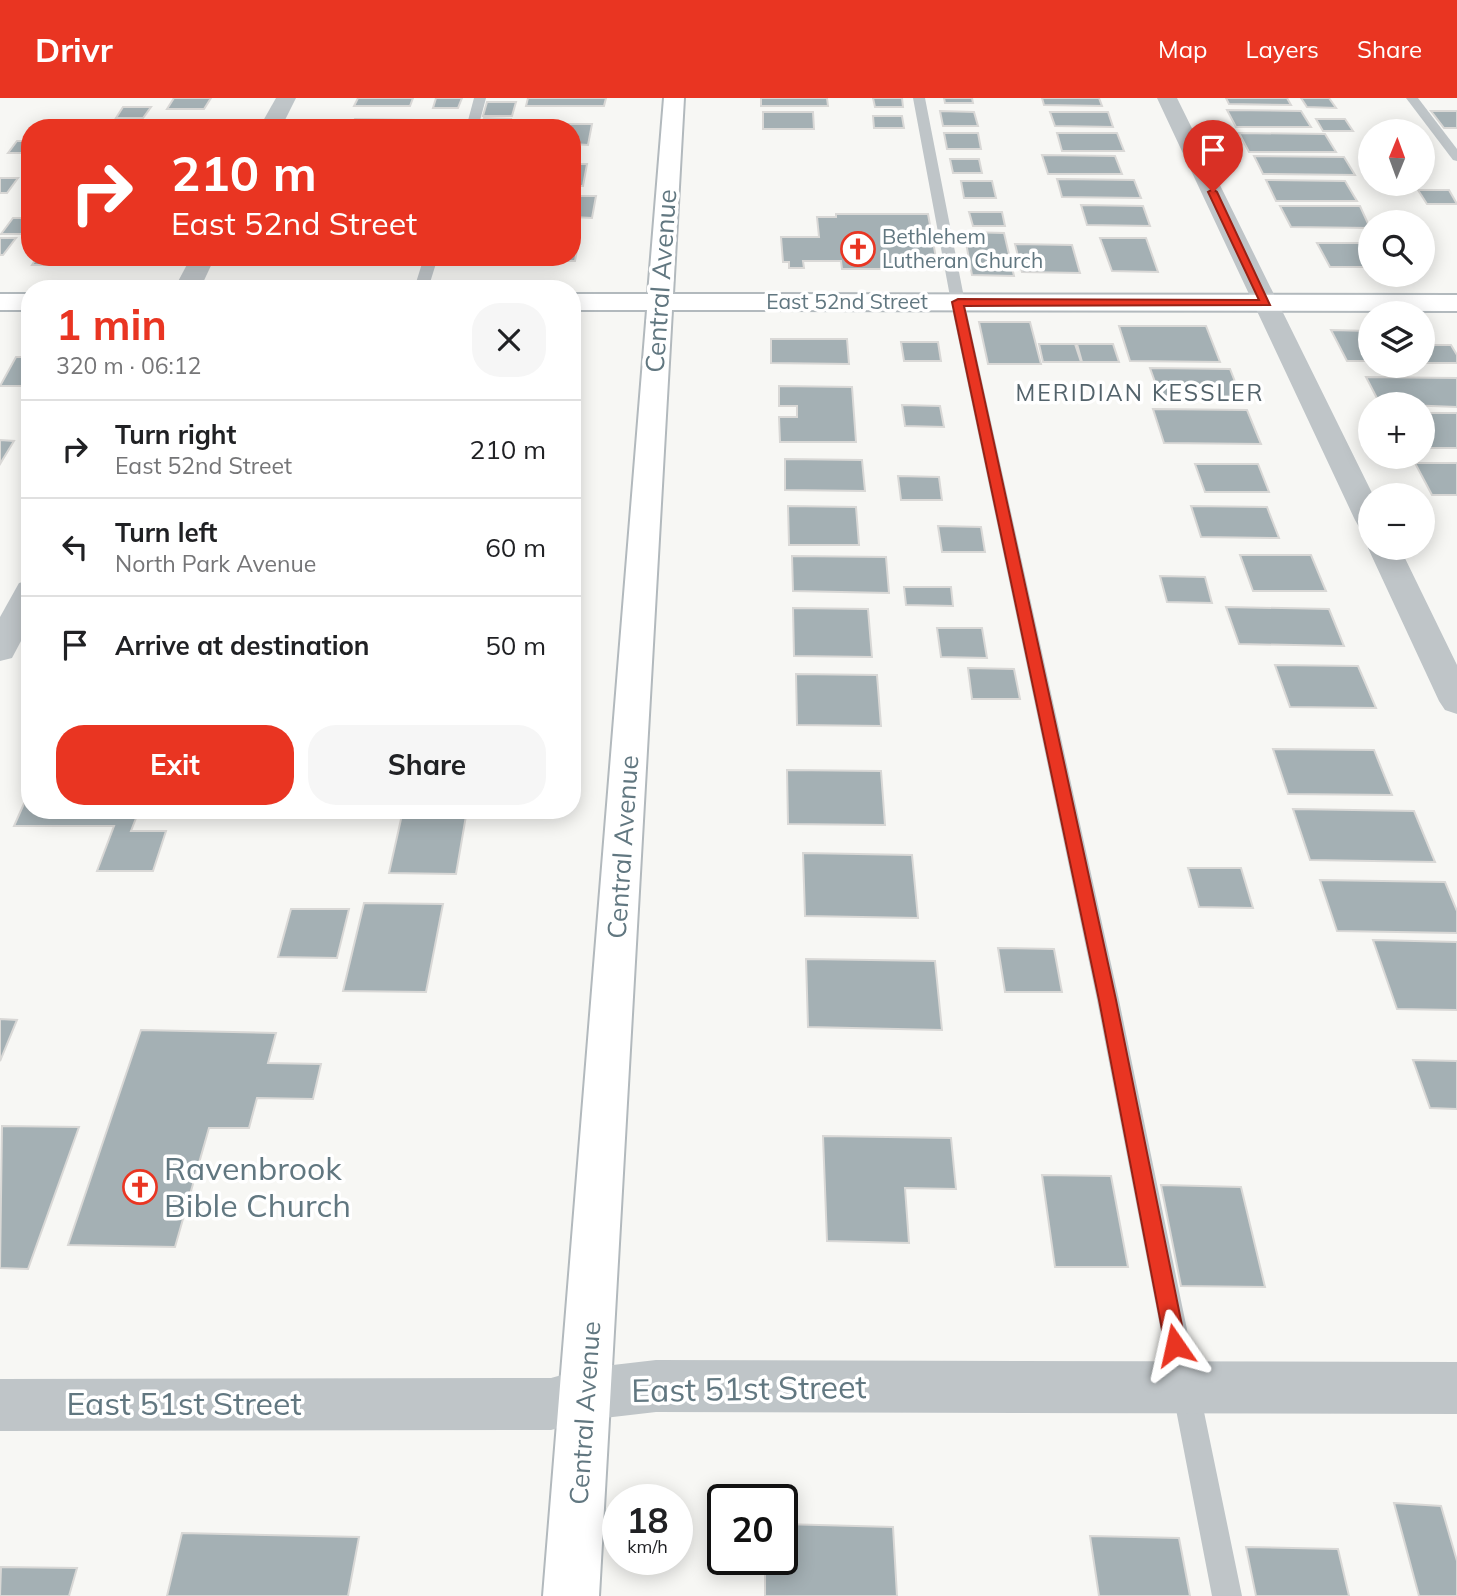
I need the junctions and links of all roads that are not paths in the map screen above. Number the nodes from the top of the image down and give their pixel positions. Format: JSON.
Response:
{"nodes":[{"id":1,"x":286,"y":98,"type":"edge"},
{"id":2,"x":480,"y":98,"type":"edge"},
{"id":3,"x":674,"y":98,"type":"edge"},
{"id":4,"x":919,"y":98,"type":"edge"},
{"id":5,"x":1167,"y":98,"type":"edge"},
{"id":6,"x":1412,"y":98,"type":"edge"},
{"id":7,"x":276,"y":119,"type":"edge"},
{"id":8,"x":474,"y":119,"type":"edge"},
{"id":9,"x":1457,"y":157,"type":"edge"},
{"id":10,"x":0,"y":302,"type":"edge"},
{"id":11,"x":21,"y":302,"type":"edge"},
{"id":12,"x":581,"y":302,"type":"edge"},
{"id":13,"x":659,"y":302,"type":"junction"},
{"id":14,"x":958,"y":302,"type":"junction"},
{"id":15,"x":1266,"y":303,"type":"junction"},
{"id":16,"x":1457,"y":303,"type":"edge"},
{"id":17,"x":1358,"y":495,"type":"edge"},
{"id":18,"x":1390,"y":560,"type":"edge"},
{"id":19,"x":21,"y":609,"type":"edge"},
{"id":20,"x":0,"y":649,"type":"edge"},
{"id":21,"x":1457,"y":701,"type":"edge"},
{"id":22,"x":1186,"y":1387,"type":"junction"},
{"id":23,"x":1457,"y":1388,"type":"edge"},
{"id":24,"x":587,"y":1394,"type":"junction"},
{"id":25,"x":0,"y":1405,"type":"edge"},
{"id":26,"x":571,"y":1596,"type":"edge"},
{"id":27,"x":1227,"y":1596,"type":"edge"}],
"edges":[{"from":1,"to":7,"type":"street"},
{"from":2,"to":8,"type":"lane"},
{"from":3,"to":13,"type":"main road","name":"Central Avenue"},
{"from":4,"to":14,"type":"lane"},
{"from":5,"to":15,"type":"street"},
{"from":6,"to":9,"type":"lane"},
{"from":10,"to":11,"type":"main road"},
{"from":12,"to":13,"type":"main road","name":"East 52nd Street"},
{"from":13,"to":14,"type":"main road","name":"East 52nd Street"},
{"from":13,"to":24,"type":"main road","name":"Central Avenue"},
{"from":14,"to":15,"type":"main road","name":"East 52nd Street"},
{"from":14,"to":22,"type":"lane"},
{"from":15,"to":16,"type":"main road","name":"East 52nd Street"},
{"from":15,"to":17,"type":"street"},
{"from":18,"to":21,"type":"street"},
{"from":19,"to":20,"type":"street"},
{"from":22,"to":23,"type":"street","name":"East 51st Street"},
{"from":22,"to":24,"type":"street","name":"East 51st Street"},
{"from":22,"to":27,"type":"lane"},
{"from":24,"to":25,"type":"street","name":"East 51st Street"},
{"from":24,"to":26,"type":"main road","name":"Central Avenue"}]}
